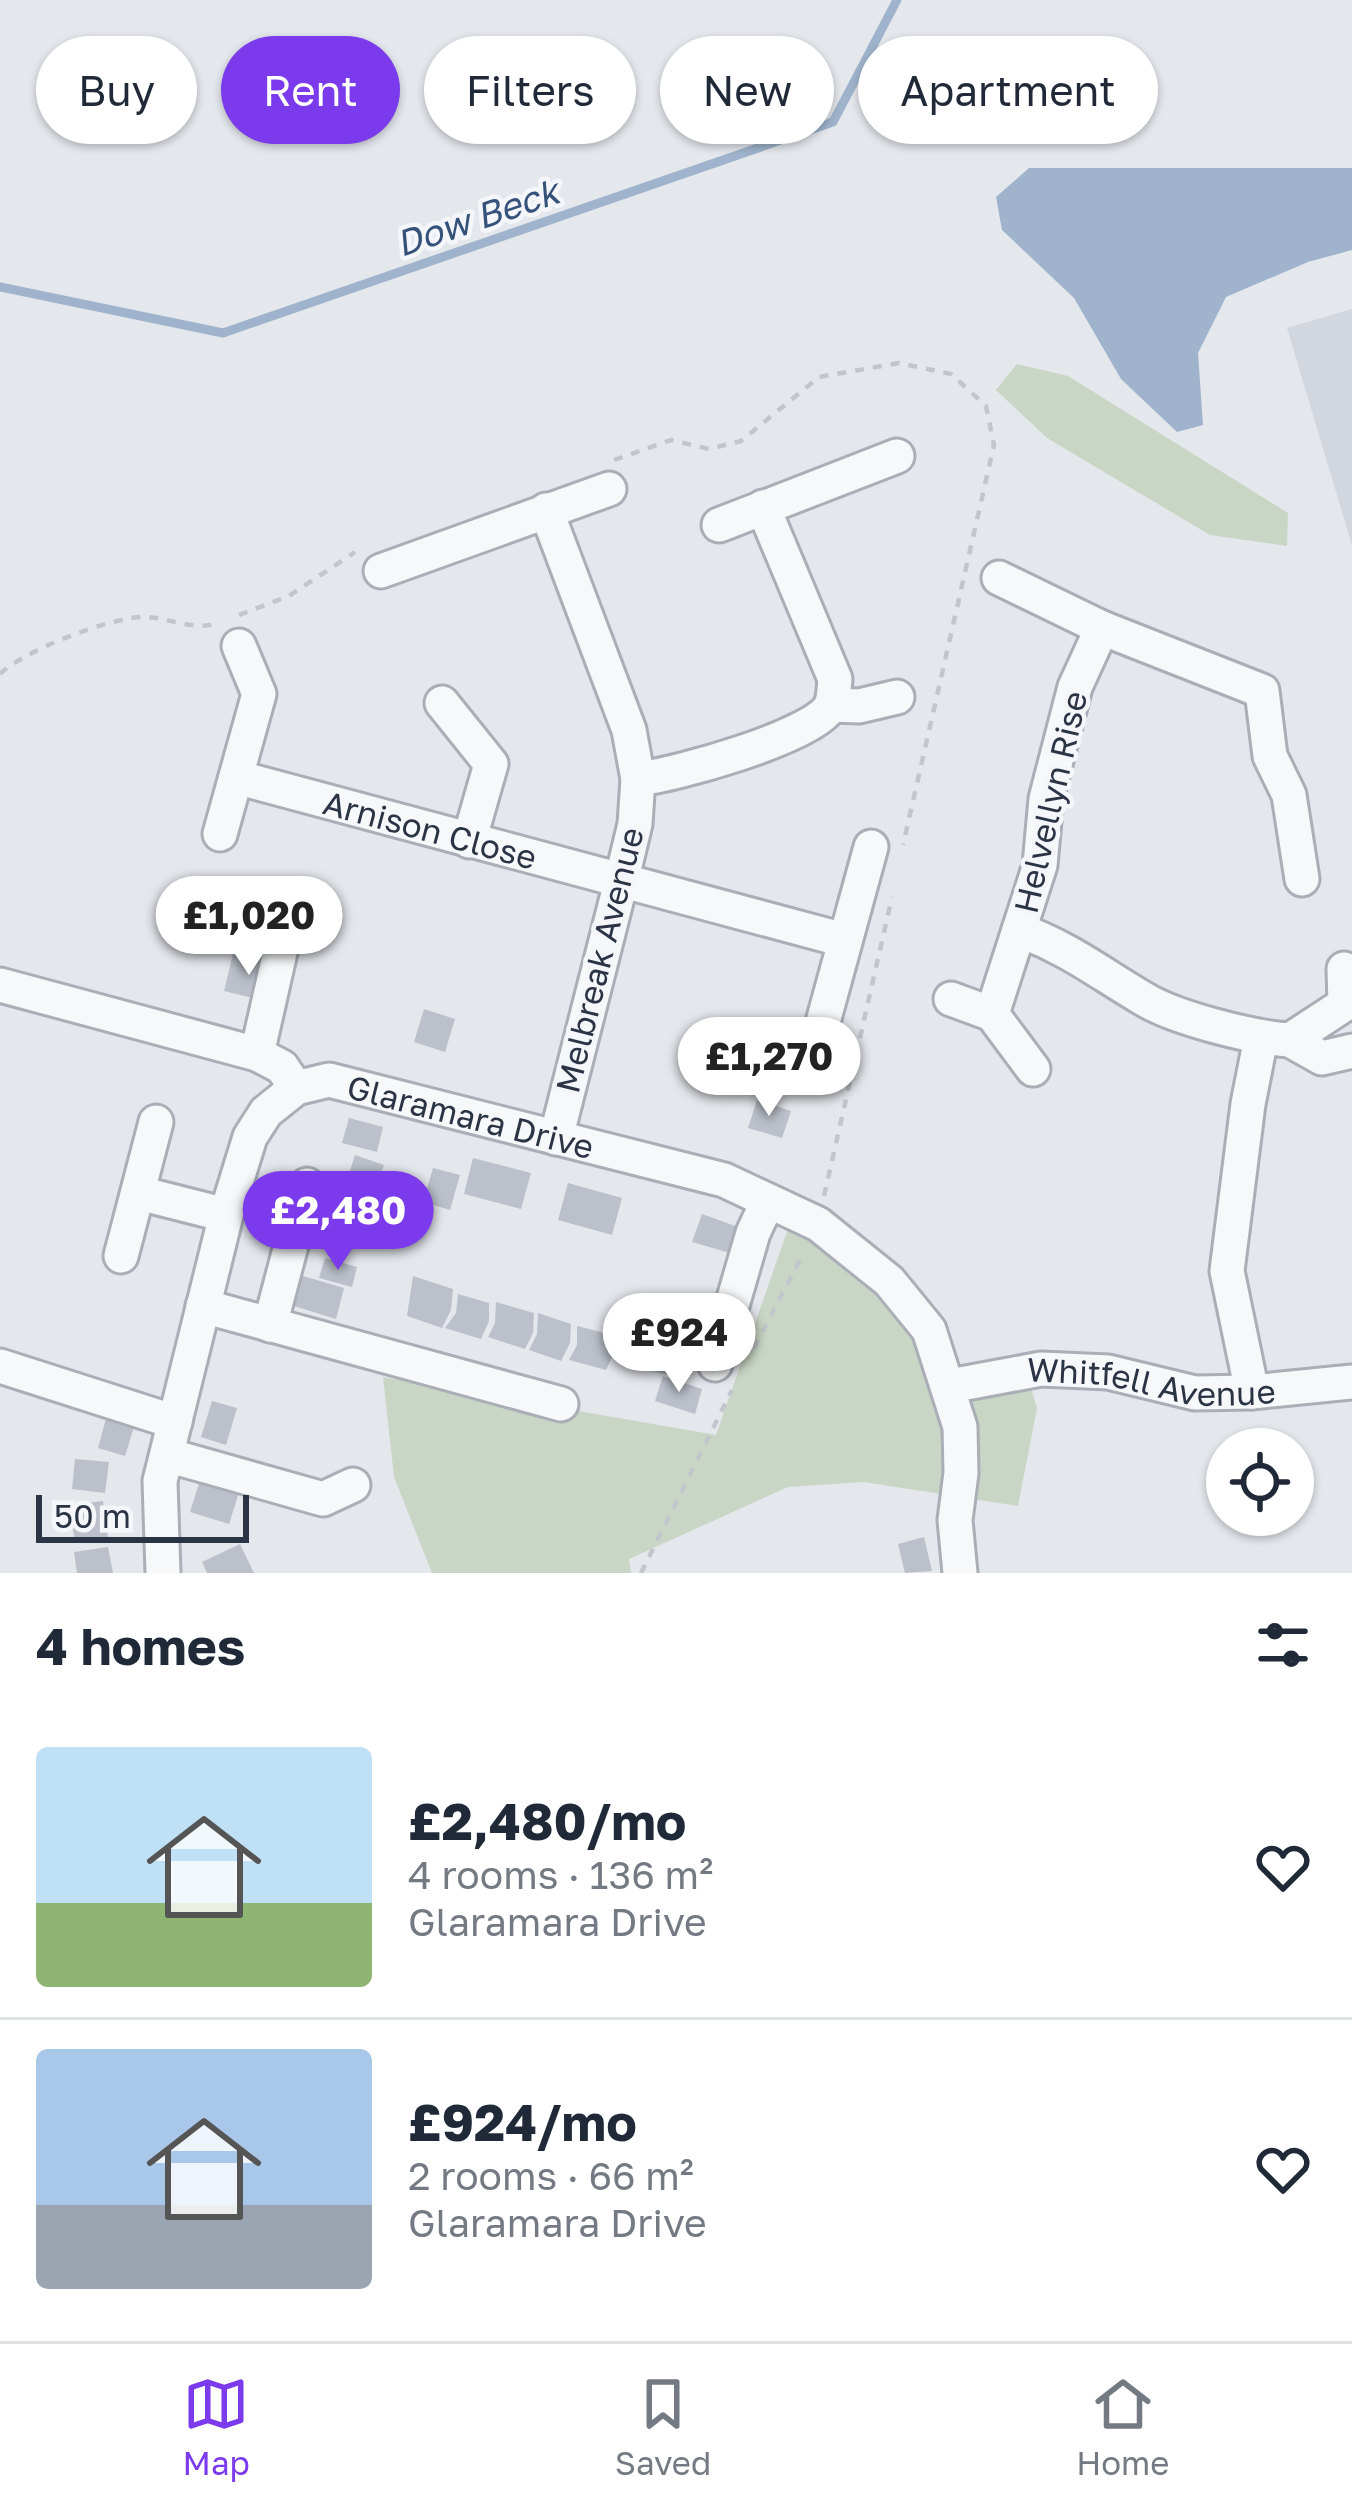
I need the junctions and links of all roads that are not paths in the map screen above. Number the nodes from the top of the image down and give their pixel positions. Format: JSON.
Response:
{"nodes":[{"id":1,"x":897,"y":456,"type":"dead end"},
{"id":2,"x":609,"y":489,"type":"dead end"},
{"id":3,"x":763,"y":507,"type":"junction"},
{"id":4,"x":546,"y":509,"type":"junction"},
{"id":5,"x":718,"y":524,"type":"dead end"},
{"id":6,"x":381,"y":571,"type":"dead end"},
{"id":7,"x":999,"y":578,"type":"dead end"},
{"id":8,"x":1102,"y":628,"type":"junction"},
{"id":9,"x":238,"y":646,"type":"dead end"},
{"id":10,"x":897,"y":697,"type":"dead end"},
{"id":11,"x":442,"y":703,"type":"dead end"},
{"id":12,"x":831,"y":705,"type":"junction"},
{"id":13,"x":236,"y":777,"type":"junction"},
{"id":14,"x":638,"y":779,"type":"junction"},
{"id":15,"x":220,"y":834,"type":"dead end"},
{"id":16,"x":469,"y":841,"type":"junction"},
{"id":17,"x":886,"y":852,"type":"road end"},
{"id":18,"x":1302,"y":878,"type":"dead end"},
{"id":19,"x":621,"y":882,"type":"junction"},
{"id":20,"x":1019,"y":930,"type":"junction"},
{"id":21,"x":283,"y":939,"type":"dead end"},
{"id":22,"x":844,"y":940,"type":"junction"},
{"id":23,"x":1344,"y":968,"type":"dead end"},
{"id":24,"x":0,"y":985,"type":"edge"},
{"id":25,"x":997,"y":998,"type":"junction"},
{"id":26,"x":951,"y":999,"type":"dead end"},
{"id":27,"x":820,"y":1033,"type":"dead end"},
{"id":28,"x":1276,"y":1039,"type":"junction"},
{"id":29,"x":1352,"y":1051,"type":"edge"},
{"id":30,"x":257,"y":1054,"type":"junction"},
{"id":31,"x":1034,"y":1069,"type":"dead end"},
{"id":32,"x":296,"y":1088,"type":"junction"},
{"id":33,"x":156,"y":1121,"type":"dead end"},
{"id":34,"x":556,"y":1138,"type":"junction"},
{"id":35,"x":307,"y":1185,"type":"dead end"},
{"id":36,"x":139,"y":1193,"type":"junction"},
{"id":37,"x":768,"y":1201,"type":"junction"},
{"id":38,"x":226,"y":1215,"type":"junction"},
{"id":39,"x":121,"y":1256,"type":"dead end"},
{"id":40,"x":203,"y":1306,"type":"junction"},
{"id":41,"x":270,"y":1325,"type":"junction"},
{"id":42,"x":0,"y":1366,"type":"edge"},
{"id":43,"x":729,"y":1368,"type":"road end"},
{"id":44,"x":1352,"y":1382,"type":"edge"},
{"id":45,"x":950,"y":1386,"type":"junction"},
{"id":46,"x":1252,"y":1392,"type":"junction"},
{"id":47,"x":561,"y":1404,"type":"dead end"},
{"id":48,"x":171,"y":1438,"type":"junction"},
{"id":49,"x":353,"y":1485,"type":"dead end"},
{"id":50,"x":163,"y":1573,"type":"edge"},
{"id":51,"x":960,"y":1573,"type":"edge"}],
"edges":[{"from":1,"to":3,"type":"street"},
{"from":2,"to":4,"type":"street"},
{"from":3,"to":5,"type":"street"},
{"from":3,"to":12,"type":"street"},
{"from":4,"to":6,"type":"street"},
{"from":4,"to":14,"type":"street","name":"Melbreak Avenue"},
{"from":7,"to":8,"type":"street"},
{"from":8,"to":18,"type":"street"},
{"from":8,"to":20,"type":"street","name":"Helvellyn Rise"},
{"from":9,"to":13,"type":"street"},
{"from":10,"to":12,"type":"street"},
{"from":11,"to":16,"type":"street"},
{"from":12,"to":14,"type":"street"},
{"from":13,"to":15,"type":"street"},
{"from":13,"to":16,"type":"street","name":"Arnison Close"},
{"from":14,"to":19,"type":"street","name":"Melbreak Avenue"},
{"from":16,"to":19,"type":"street","name":"Arnison Close"},
{"from":17,"to":22,"type":"street"},
{"from":19,"to":22,"type":"street","name":"Arnison Close"},
{"from":19,"to":34,"type":"street","name":"Melbreak Avenue"},
{"from":20,"to":25,"type":"street"},
{"from":20,"to":28,"type":"street","name":"Helvellyn Rise"},
{"from":21,"to":30,"type":"street"},
{"from":22,"to":27,"type":"street"},
{"from":23,"to":28,"type":"street"},
{"from":24,"to":30,"type":"street"},
{"from":25,"to":26,"type":"street"},
{"from":25,"to":31,"type":"street"},
{"from":28,"to":29,"type":"street","name":"Helvellyn Rise"},
{"from":28,"to":46,"type":"street"},
{"from":30,"to":32,"type":"street"},
{"from":32,"to":34,"type":"street","name":"Glaramara Drive"},
{"from":32,"to":38,"type":"street"},
{"from":33,"to":36,"type":"street"},
{"from":34,"to":37,"type":"street","name":"Glaramara Drive"},
{"from":35,"to":41,"type":"street"},
{"from":36,"to":38,"type":"street"},
{"from":36,"to":39,"type":"street"},
{"from":37,"to":43,"type":"street"},
{"from":37,"to":45,"type":"street","name":"Glaramara Drive"},
{"from":38,"to":40,"type":"street"},
{"from":40,"to":41,"type":"street"},
{"from":40,"to":48,"type":"street"},
{"from":41,"to":47,"type":"street"},
{"from":42,"to":48,"type":"street"},
{"from":44,"to":46,"type":"street","name":"Whitfell Avenue"},
{"from":45,"to":46,"type":"street","name":"Whitfell Avenue"},
{"from":45,"to":51,"type":"street","name":"Glaramara Drive"},
{"from":48,"to":49,"type":"street"},
{"from":48,"to":50,"type":"street"}]}
